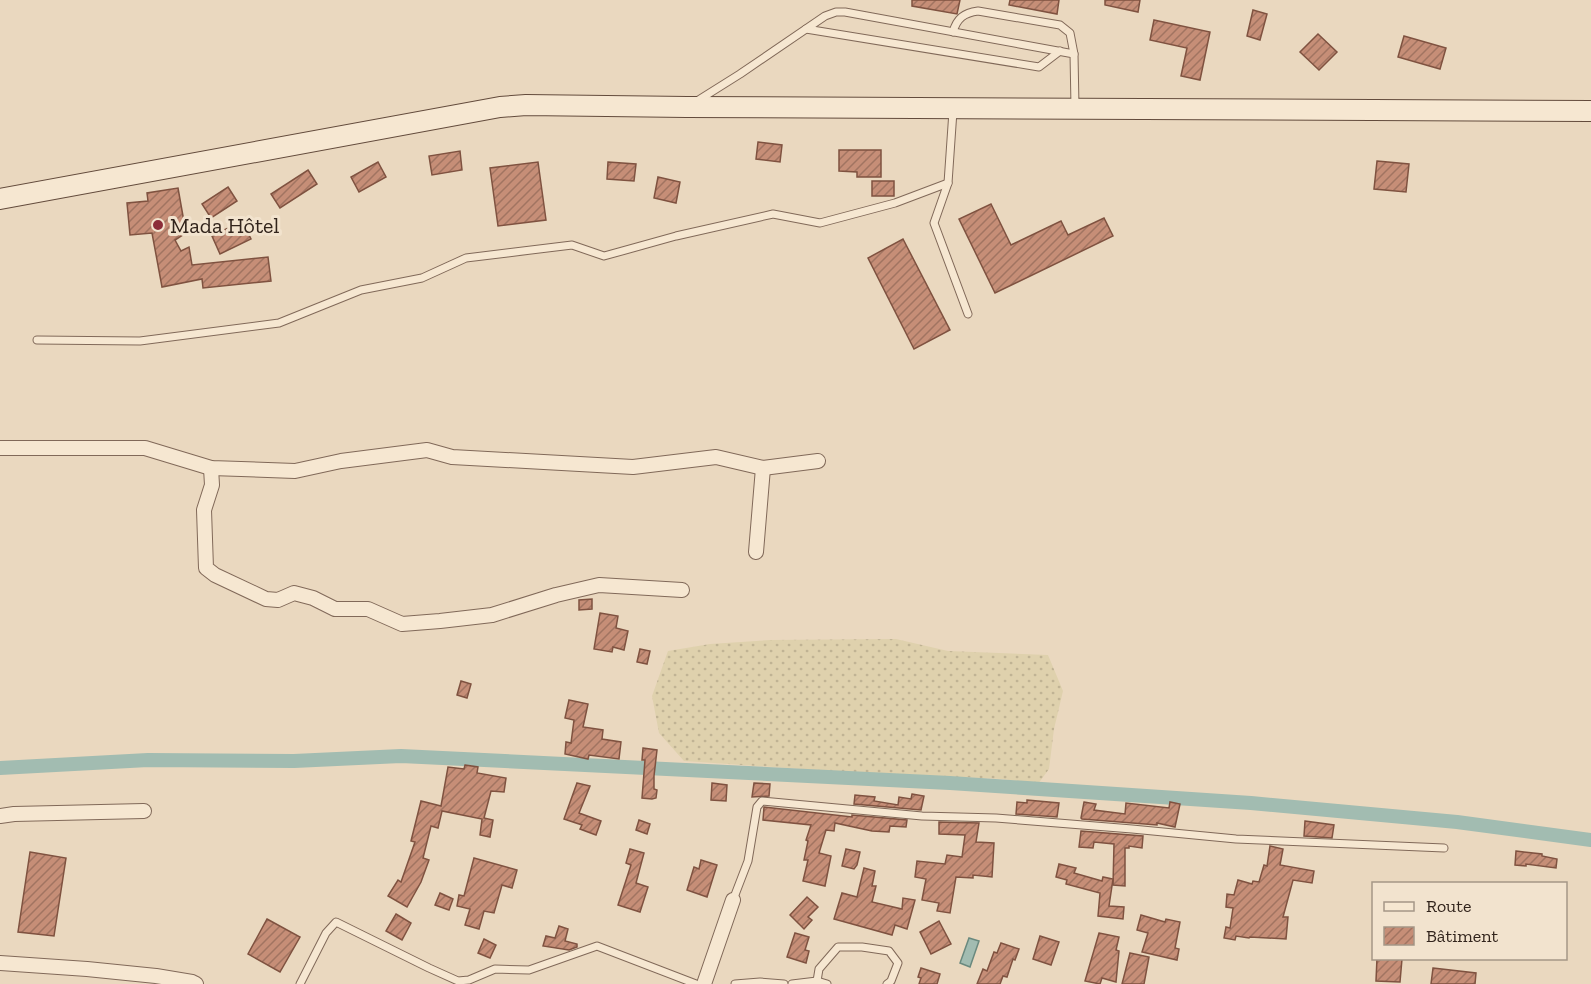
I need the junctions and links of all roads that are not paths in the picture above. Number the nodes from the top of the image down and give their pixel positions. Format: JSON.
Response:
{"nodes":[{"id":1,"x":806,"y":29,"type":"junction"},
{"id":2,"x":953,"y":32,"type":"junction"},
{"id":3,"x":1060,"y":51,"type":"junction"},
{"id":4,"x":1074,"y":54,"type":"junction"},
{"id":5,"x":687,"y":107,"type":"junction"},
{"id":6,"x":953,"y":108,"type":"junction"},
{"id":7,"x":1076,"y":109,"type":"junction"},
{"id":8,"x":1591,"y":111,"type":"edge"},
{"id":9,"x":948,"y":183,"type":"junction"},
{"id":10,"x":0,"y":200,"type":"edge"},
{"id":11,"x":968,"y":314,"type":"dead end"},
{"id":12,"x":37,"y":340,"type":"dead end"},
{"id":13,"x":0,"y":448,"type":"edge"},
{"id":14,"x":818,"y":461,"type":"dead end"},
{"id":15,"x":211,"y":468,"type":"junction"},
{"id":16,"x":763,"y":468,"type":"junction"},
{"id":17,"x":756,"y":552,"type":"dead end"},
{"id":18,"x":682,"y":590,"type":"dead end"},
{"id":19,"x":144,"y":810,"type":"dead end"},
{"id":20,"x":0,"y":816,"type":"edge"},
{"id":21,"x":1444,"y":848,"type":"dead end"},
{"id":22,"x":733,"y":900,"type":"joint"},
{"id":23,"x":0,"y":963,"type":"edge"},
{"id":24,"x":154,"y":980,"type":"edge"},
{"id":25,"x":817,"y":981,"type":"junction"},
{"id":26,"x":196,"y":984,"type":"edge"},
{"id":27,"x":300,"y":984,"type":"edge"},
{"id":28,"x":696,"y":984,"type":"edge"},
{"id":29,"x":704,"y":984,"type":"edge"},
{"id":30,"x":735,"y":984,"type":"edge"},
{"id":31,"x":784,"y":984,"type":"edge"},
{"id":32,"x":792,"y":984,"type":"edge"},
{"id":33,"x":827,"y":984,"type":"edge"},
{"id":34,"x":887,"y":984,"type":"edge"}],
"edges":[{"from":1,"to":2,"type":"lane"},
{"from":1,"to":3,"type":"lane"},
{"from":1,"to":5,"type":"lane"},
{"from":2,"to":3,"type":"lane"},
{"from":2,"to":4,"type":"lane"},
{"from":3,"to":4,"type":"lane"},
{"from":4,"to":7,"type":"lane"},
{"from":5,"to":6,"type":"main road"},
{"from":5,"to":10,"type":"main road"},
{"from":6,"to":7,"type":"main road"},
{"from":6,"to":9,"type":"lane"},
{"from":7,"to":8,"type":"main road"},
{"from":9,"to":11,"type":"lane"},
{"from":9,"to":12,"type":"lane"},
{"from":13,"to":15,"type":"street"},
{"from":14,"to":16,"type":"street"},
{"from":15,"to":16,"type":"street"},
{"from":15,"to":18,"type":"street"},
{"from":16,"to":17,"type":"street"},
{"from":19,"to":20,"type":"street"},
{"from":21,"to":22,"type":"lane"},
{"from":22,"to":29,"type":"street"},
{"from":23,"to":24,"type":"street"},
{"from":24,"to":26,"type":"street"},
{"from":25,"to":32,"type":"lane"},
{"from":25,"to":33,"type":"lane"},
{"from":25,"to":34,"type":"lane"},
{"from":27,"to":28,"type":"lane"},
{"from":30,"to":31,"type":"lane"}]}
